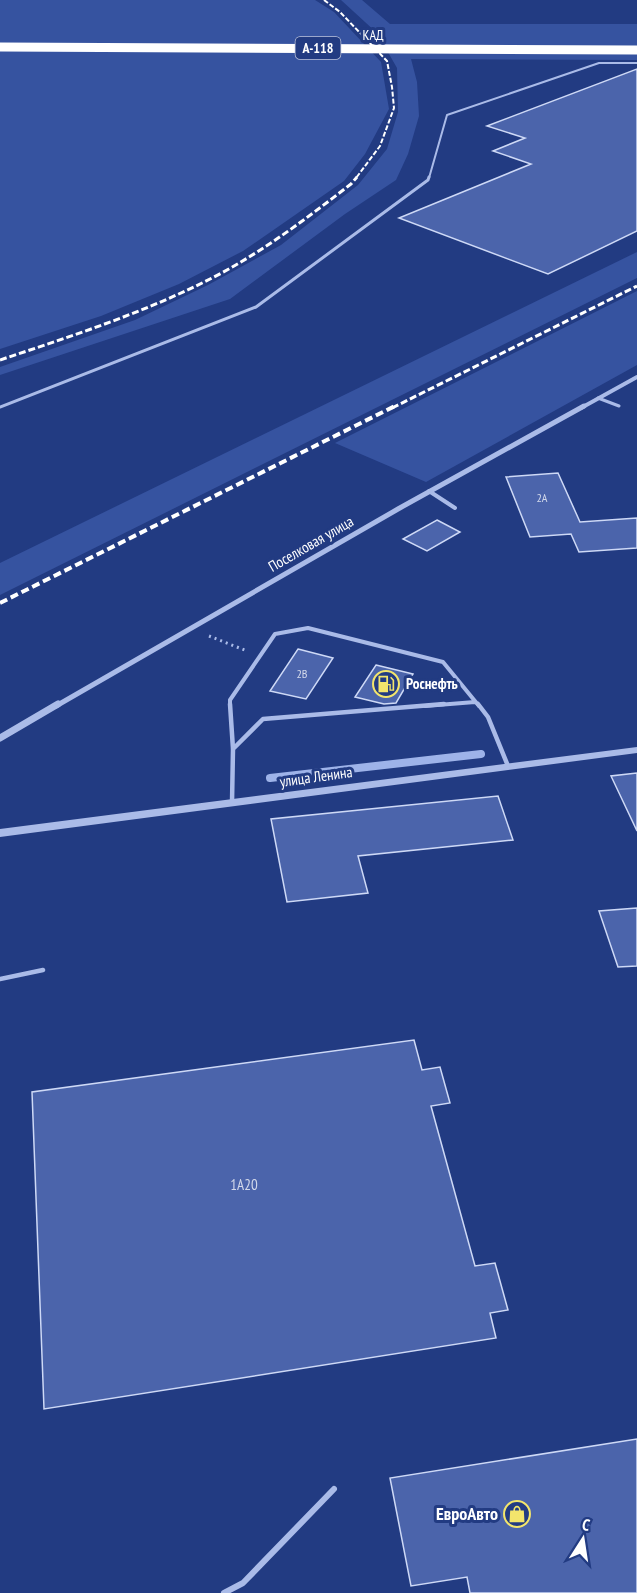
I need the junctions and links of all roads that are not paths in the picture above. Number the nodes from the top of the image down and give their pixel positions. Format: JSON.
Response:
{"nodes":[{"id":1,"x":0,"y":47,"type":"edge"},
{"id":2,"x":637,"y":50,"type":"edge"},
{"id":3,"x":637,"y":63,"type":"edge"},
{"id":4,"x":637,"y":377,"type":"edge"},
{"id":5,"x":598,"y":398,"type":"junction"},
{"id":6,"x":619,"y":406,"type":"dead end"},
{"id":7,"x":0,"y":407,"type":"edge"},
{"id":8,"x":429,"y":491,"type":"junction"},
{"id":9,"x":455,"y":508,"type":"dead end"},
{"id":10,"x":475,"y":702,"type":"junction"},
{"id":11,"x":0,"y":738,"type":"edge"},
{"id":12,"x":233,"y":749,"type":"junction"},
{"id":13,"x":637,"y":750,"type":"edge"},
{"id":14,"x":508,"y":766,"type":"junction"},
{"id":15,"x":232,"y":803,"type":"junction"},
{"id":16,"x":0,"y":833,"type":"edge"},
{"id":17,"x":43,"y":970,"type":"dead end"},
{"id":18,"x":0,"y":978,"type":"edge"},
{"id":19,"x":334,"y":1489,"type":"dead end"},
{"id":20,"x":224,"y":1593,"type":"edge"}],
"edges":[{"from":1,"to":2,"type":"highway","name":"КАД","number":"А-118","bridge":true},
{"from":3,"to":7,"type":"lane"},
{"from":4,"to":5,"type":"street","name":"Поселковая улица"},
{"from":5,"to":6,"type":"lane"},
{"from":5,"to":8,"type":"street","name":"Поселковая улица"},
{"from":8,"to":9,"type":"lane"},
{"from":8,"to":11,"type":"street","name":"Поселковая улица"},
{"from":10,"to":12,"type":"lane"},
{"from":10,"to":12,"type":"lane"},
{"from":10,"to":14,"type":"lane"},
{"from":12,"to":15,"type":"lane"},
{"from":13,"to":14,"type":"street","name":"улица Ленина"},
{"from":14,"to":15,"type":"street","name":"улица Ленина"},
{"from":15,"to":16,"type":"street","name":"улица Ленина"},
{"from":17,"to":18,"type":"lane"},
{"from":19,"to":20,"type":"lane"}]}
